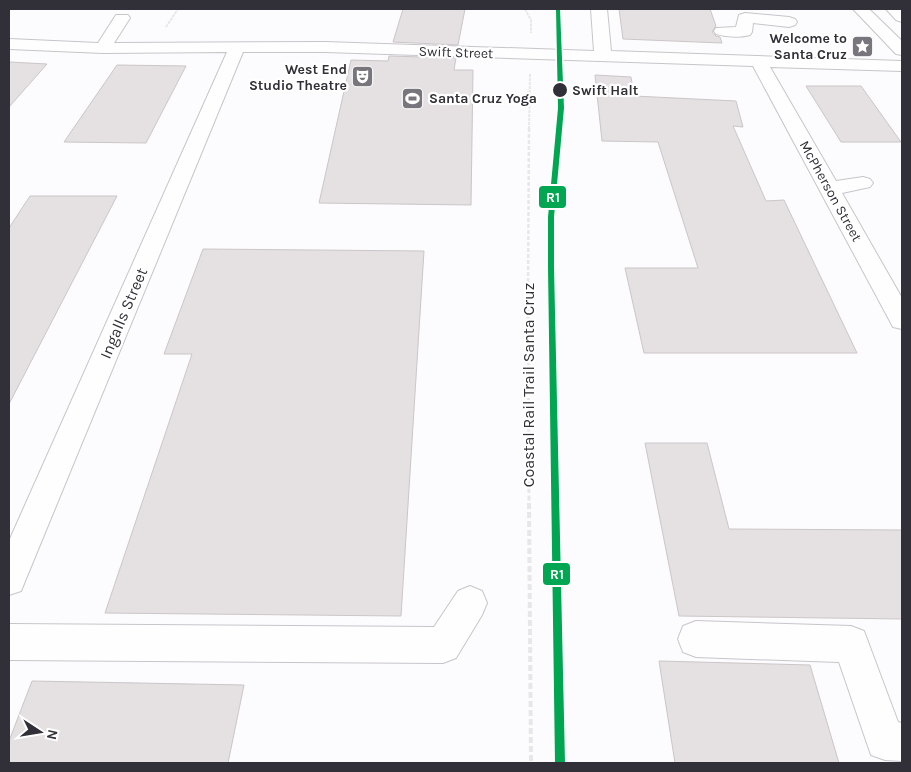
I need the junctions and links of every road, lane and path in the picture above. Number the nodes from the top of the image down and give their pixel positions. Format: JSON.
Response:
{"nodes":[{"id":1,"x":178,"y":9,"type":"edge"},
{"id":2,"x":526,"y":9,"type":"edge"},
{"id":3,"x":599,"y":9,"type":"edge"},
{"id":4,"x":861,"y":9,"type":"edge"},
{"id":5,"x":894,"y":9,"type":"edge"},
{"id":6,"x":756,"y":14,"type":"edge"},
{"id":7,"x":902,"y":17,"type":"edge"},
{"id":8,"x":122,"y":18,"type":"dead end"},
{"id":9,"x":166,"y":27,"type":"dead end"},
{"id":10,"x":792,"y":28,"type":"edge"},
{"id":11,"x":722,"y":31,"type":"dead end"},
{"id":12,"x":9,"y":44,"type":"edge"},
{"id":13,"x":102,"y":48,"type":"junction"},
{"id":14,"x":237,"y":48,"type":"junction"},
{"id":15,"x":902,"y":50,"type":"edge"},
{"id":16,"x":530,"y":54,"type":"junction"},
{"id":17,"x":604,"y":57,"type":"junction"},
{"id":18,"x":759,"y":62,"type":"junction"},
{"id":19,"x":797,"y":63,"type":"junction"},
{"id":20,"x":902,"y":66,"type":"edge"},
{"id":21,"x":863,"y":183,"type":"dead end"},
{"id":22,"x":829,"y":189,"type":"junction"},
{"id":23,"x":902,"y":320,"type":"edge"},
{"id":24,"x":9,"y":578,"type":"edge"},
{"id":25,"x":470,"y":603,"type":"dead end"},
{"id":26,"x":696,"y":639,"type":"dead end"},
{"id":27,"x":9,"y":642,"type":"edge"},
{"id":28,"x":902,"y":742,"type":"edge"},
{"id":29,"x":531,"y":763,"type":"edge"}],
"edges":[{"from":1,"to":9,"type":"path"},
{"from":2,"to":16,"type":"path","name":"Coastal Rail Trail Santa Cruz"},
{"from":3,"to":17,"type":"main road"},
{"from":4,"to":15,"type":"main road"},
{"from":5,"to":7,"type":"main road"},
{"from":6,"to":10,"type":"main road"},
{"from":6,"to":11,"type":"main road"},
{"from":8,"to":13,"type":"main road"},
{"from":10,"to":19,"type":"main road"},
{"from":12,"to":13,"type":"main road","name":"Swift Street"},
{"from":13,"to":14,"type":"main road","name":"Swift Street"},
{"from":14,"to":16,"type":"main road","name":"Swift Street"},
{"from":14,"to":24,"type":"main road","name":"Ingalls Street"},
{"from":16,"to":17,"type":"main road","name":"Swift Street"},
{"from":16,"to":29,"type":"path","name":"Coastal Rail Trail Santa Cruz"},
{"from":17,"to":18,"type":"main road","name":"Swift Street"},
{"from":18,"to":19,"type":"main road","name":"Swift Street"},
{"from":18,"to":22,"type":"main road","name":"McPherson Street"},
{"from":19,"to":20,"type":"main road","name":"Swift Street"},
{"from":21,"to":22,"type":"main road"},
{"from":22,"to":23,"type":"main road","name":"McPherson Street"},
{"from":25,"to":27,"type":"main road"},
{"from":26,"to":28,"type":"main road"}]}
